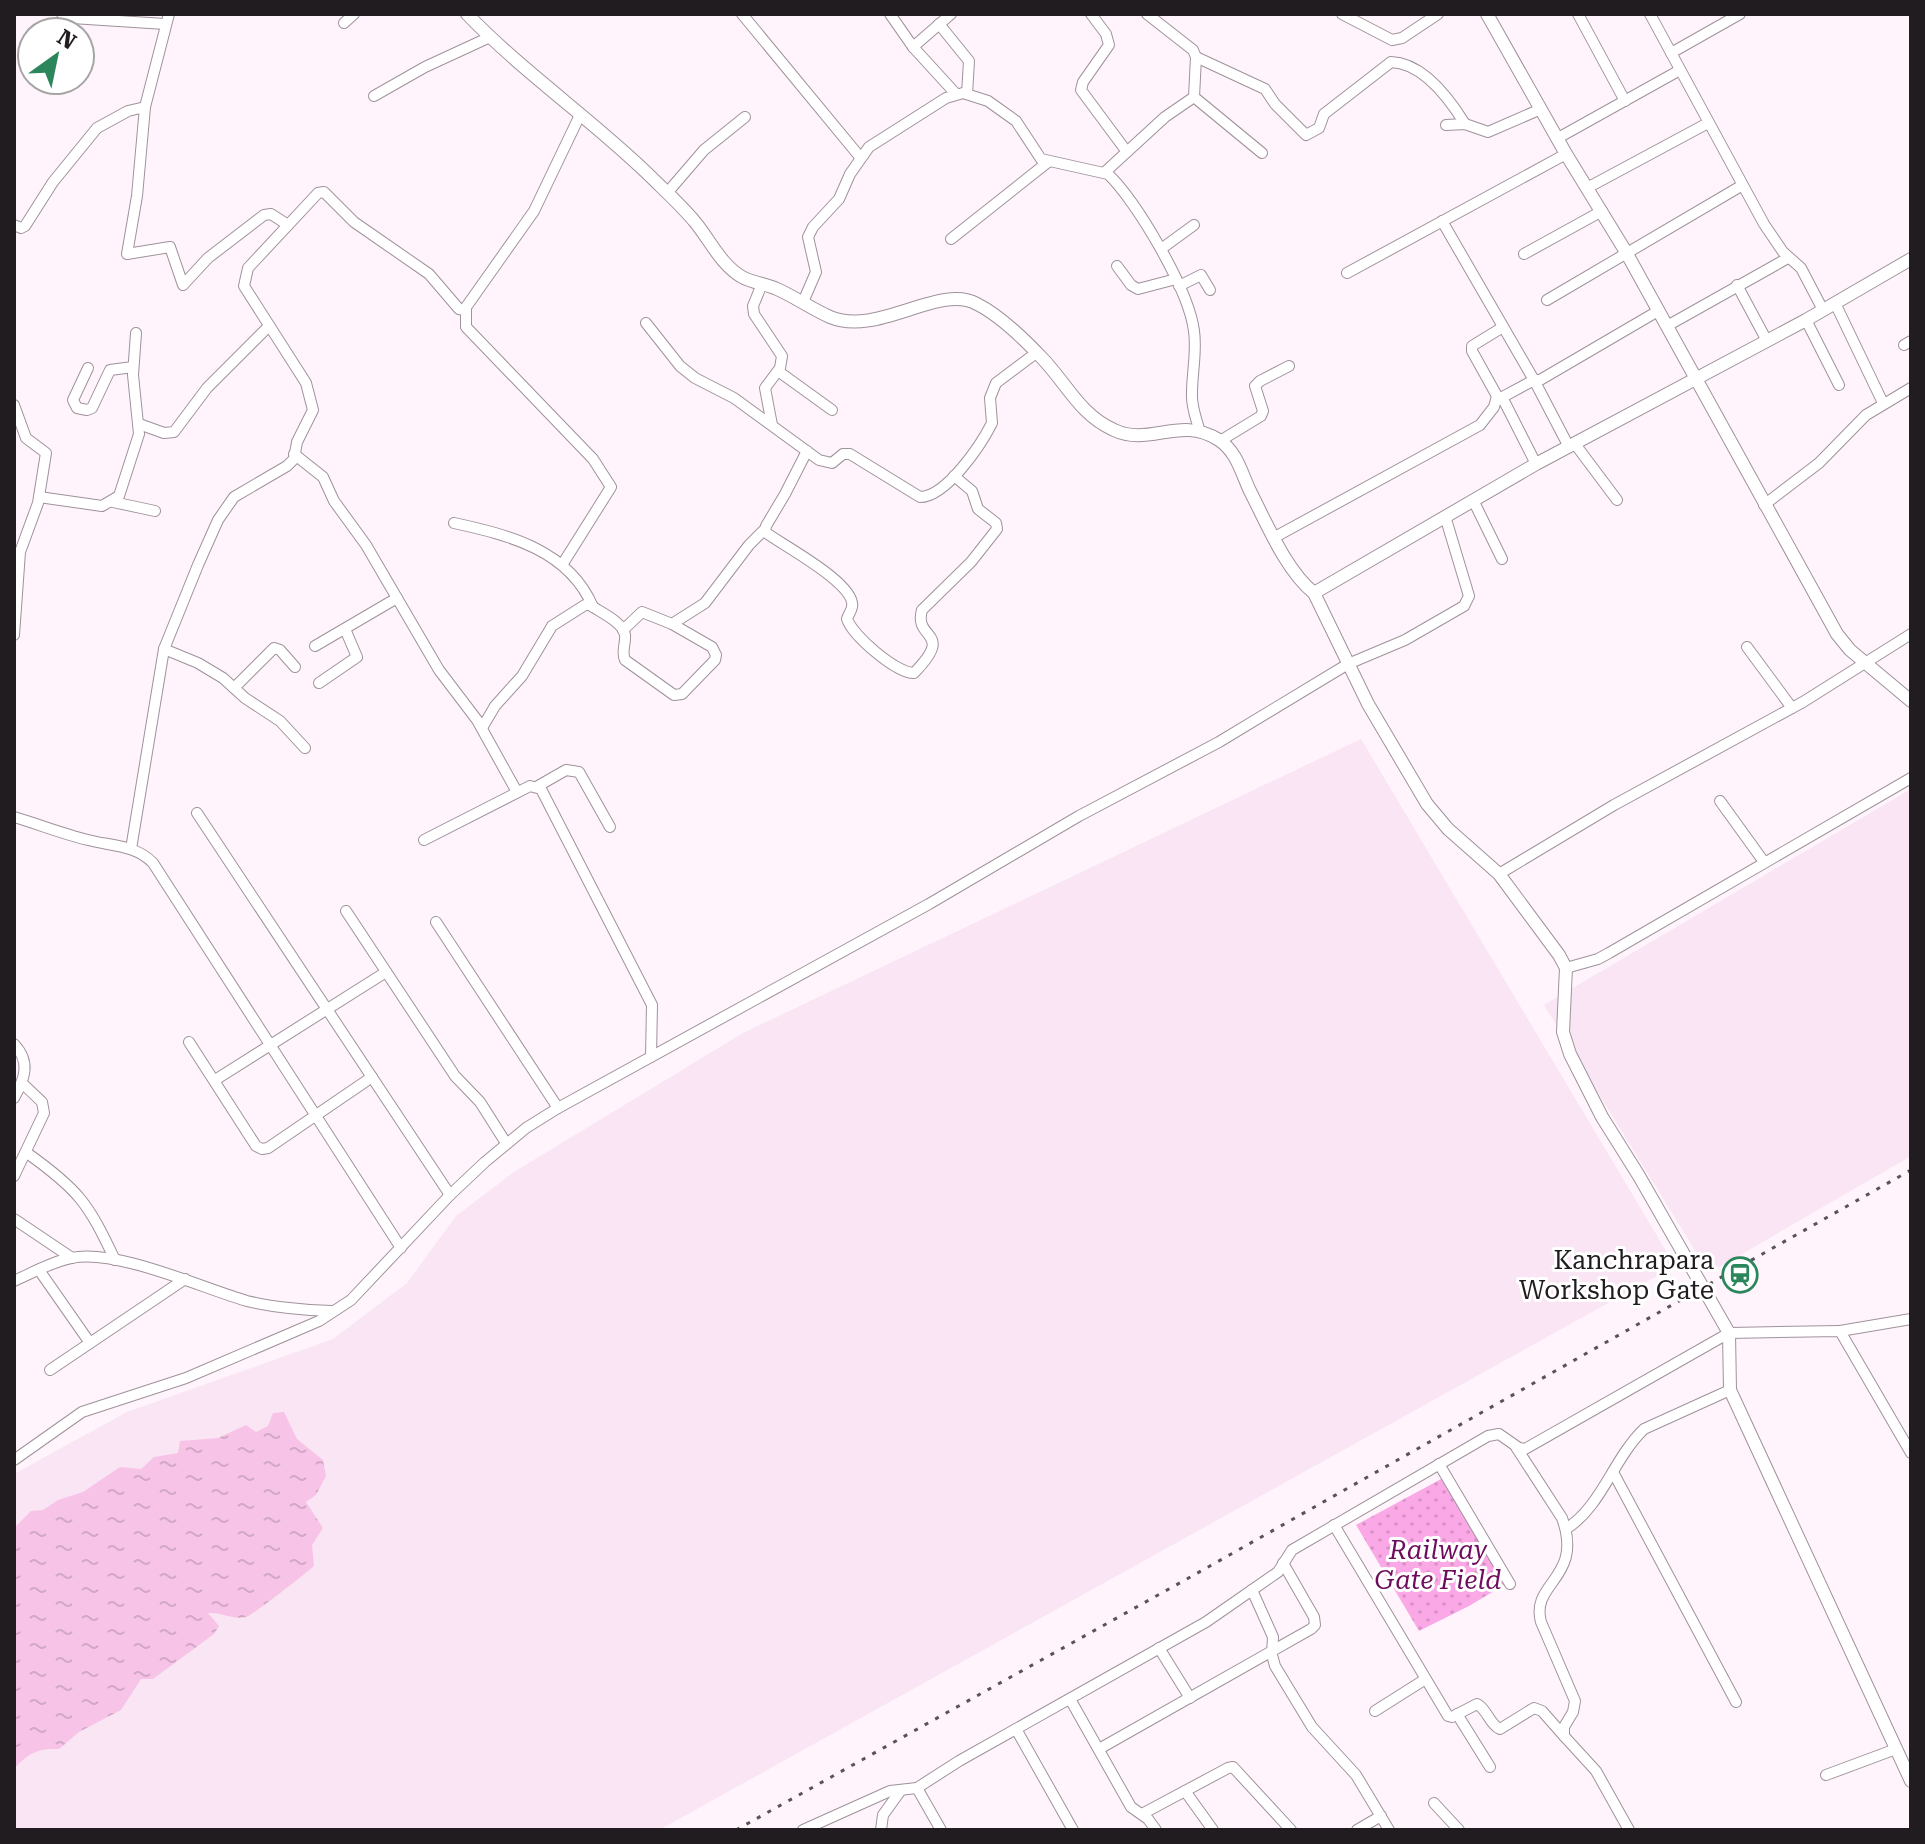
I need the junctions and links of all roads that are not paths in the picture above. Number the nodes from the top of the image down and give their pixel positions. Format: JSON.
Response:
{"nodes":[{"id":1,"x":62,"y":14,"type":"edge"},
{"id":2,"x":354,"y":14,"type":"edge"},
{"id":3,"x":467,"y":14,"type":"edge"},
{"id":4,"x":742,"y":14,"type":"edge"},
{"id":5,"x":890,"y":14,"type":"edge"},
{"id":6,"x":951,"y":14,"type":"edge"},
{"id":7,"x":1091,"y":14,"type":"edge"},
{"id":8,"x":1147,"y":14,"type":"edge"},
{"id":9,"x":1438,"y":14,"type":"edge"},
{"id":10,"x":1487,"y":14,"type":"edge"},
{"id":11,"x":1578,"y":14,"type":"edge"},
{"id":12,"x":1650,"y":14,"type":"edge"},
{"id":13,"x":1740,"y":14,"type":"edge"},
{"id":14,"x":1345,"y":15,"type":"edge"},
{"id":15,"x":1722,"y":18,"type":"edge"},
{"id":16,"x":167,"y":19,"type":"edge"},
{"id":17,"x":344,"y":23,"type":"dead end"},
{"id":18,"x":939,"y":24,"type":"junction"},
{"id":19,"x":490,"y":37,"type":"junction"},
{"id":20,"x":1397,"y":40,"type":"junction"},
{"id":21,"x":913,"y":47,"type":"junction"},
{"id":22,"x":1671,"y":53,"type":"junction"},
{"id":23,"x":1196,"y":57,"type":"junction"},
{"id":24,"x":1391,"y":62,"type":"junction"},
{"id":25,"x":1680,"y":70,"type":"junction"},
{"id":26,"x":962,"y":94,"type":"junction"},
{"id":27,"x":374,"y":96,"type":"dead end"},
{"id":28,"x":1194,"y":97,"type":"junction"},
{"id":29,"x":1625,"y":101,"type":"junction"},
{"id":30,"x":145,"y":107,"type":"junction"},
{"id":31,"x":1541,"y":109,"type":"junction"},
{"id":32,"x":580,"y":115,"type":"junction"},
{"id":33,"x":745,"y":117,"type":"dead end"},
{"id":34,"x":1708,"y":123,"type":"junction"},
{"id":35,"x":1465,"y":124,"type":"junction"},
{"id":36,"x":1446,"y":125,"type":"dead end"},
{"id":37,"x":1558,"y":138,"type":"junction"},
{"id":38,"x":1127,"y":152,"type":"junction"},
{"id":39,"x":1262,"y":153,"type":"dead end"},
{"id":40,"x":1566,"y":154,"type":"junction"},
{"id":41,"x":860,"y":157,"type":"junction"},
{"id":42,"x":1048,"y":162,"type":"junction"},
{"id":43,"x":1105,"y":172,"type":"junction"},
{"id":44,"x":1741,"y":186,"type":"junction"},
{"id":45,"x":1587,"y":188,"type":"junction"},
{"id":46,"x":667,"y":193,"type":"junction"},
{"id":47,"x":1602,"y":211,"type":"junction"},
{"id":48,"x":1442,"y":221,"type":"junction"},
{"id":49,"x":14,"y":225,"type":"edge"},
{"id":50,"x":288,"y":225,"type":"junction"},
{"id":51,"x":1194,"y":225,"type":"dead end"},
{"id":52,"x":951,"y":239,"type":"dead end"},
{"id":53,"x":1161,"y":249,"type":"junction"},
{"id":54,"x":1626,"y":252,"type":"junction"},
{"id":55,"x":1524,"y":254,"type":"dead end"},
{"id":56,"x":1788,"y":258,"type":"junction"},
{"id":57,"x":1911,"y":259,"type":"edge"},
{"id":58,"x":1117,"y":266,"type":"dead end"},
{"id":59,"x":1347,"y":273,"type":"dead end"},
{"id":60,"x":1178,"y":282,"type":"junction"},
{"id":61,"x":762,"y":284,"type":"junction"},
{"id":62,"x":1737,"y":285,"type":"junction"},
{"id":63,"x":1210,"y":290,"type":"dead end"},
{"id":64,"x":1547,"y":300,"type":"dead end"},
{"id":65,"x":803,"y":302,"type":"junction"},
{"id":66,"x":1829,"y":307,"type":"junction"},
{"id":67,"x":466,"y":309,"type":"junction"},
{"id":68,"x":1658,"y":311,"type":"junction"},
{"id":69,"x":1806,"y":320,"type":"junction"},
{"id":70,"x":646,"y":323,"type":"dead end"},
{"id":71,"x":269,"y":326,"type":"junction"},
{"id":72,"x":1667,"y":326,"type":"junction"},
{"id":73,"x":1503,"y":327,"type":"junction"},
{"id":74,"x":136,"y":333,"type":"dead end"},
{"id":75,"x":1767,"y":341,"type":"junction"},
{"id":76,"x":1036,"y":353,"type":"junction"},
{"id":77,"x":1289,"y":366,"type":"dead end"},
{"id":78,"x":133,"y":367,"type":"junction"},
{"id":79,"x":88,"y":368,"type":"dead end"},
{"id":80,"x":778,"y":371,"type":"junction"},
{"id":81,"x":1696,"y":377,"type":"junction"},
{"id":82,"x":1534,"y":380,"type":"junction"},
{"id":83,"x":1839,"y":385,"type":"dead end"},
{"id":84,"x":1911,"y":388,"type":"edge"},
{"id":85,"x":1499,"y":399,"type":"junction"},
{"id":86,"x":1883,"y":403,"type":"junction"},
{"id":87,"x":14,"y":405,"type":"edge"},
{"id":88,"x":832,"y":410,"type":"dead end"},
{"id":89,"x":139,"y":424,"type":"junction"},
{"id":90,"x":772,"y":426,"type":"junction"},
{"id":91,"x":1199,"y":429,"type":"junction"},
{"id":92,"x":1220,"y":441,"type":"junction"},
{"id":93,"x":1572,"y":445,"type":"junction"},
{"id":94,"x":807,"y":451,"type":"junction"},
{"id":95,"x":294,"y":454,"type":"junction"},
{"id":96,"x":1536,"y":464,"type":"junction"},
{"id":97,"x":954,"y":476,"type":"junction"},
{"id":98,"x":39,"y":497,"type":"junction"},
{"id":99,"x":1473,"y":500,"type":"junction"},
{"id":100,"x":1617,"y":500,"type":"dead end"},
{"id":101,"x":113,"y":502,"type":"junction"},
{"id":102,"x":1764,"y":505,"type":"junction"},
{"id":103,"x":155,"y":511,"type":"dead end"},
{"id":104,"x":1445,"y":516,"type":"junction"},
{"id":105,"x":454,"y":523,"type":"dead end"},
{"id":106,"x":765,"y":529,"type":"junction"},
{"id":107,"x":1275,"y":537,"type":"junction"},
{"id":108,"x":1502,"y":559,"type":"dead end"},
{"id":109,"x":562,"y":565,"type":"junction"},
{"id":110,"x":1314,"y":593,"type":"junction"},
{"id":111,"x":397,"y":598,"type":"junction"},
{"id":112,"x":593,"y":607,"type":"junction"},
{"id":113,"x":14,"y":623,"type":"edge"},
{"id":114,"x":672,"y":624,"type":"junction"},
{"id":115,"x":345,"y":629,"type":"junction"},
{"id":116,"x":623,"y":630,"type":"junction"},
{"id":117,"x":1911,"y":634,"type":"edge"},
{"id":118,"x":14,"y":635,"type":"edge"},
{"id":119,"x":315,"y":646,"type":"dead end"},
{"id":120,"x":1747,"y":647,"type":"dead end"},
{"id":121,"x":164,"y":649,"type":"junction"},
{"id":122,"x":1348,"y":664,"type":"junction"},
{"id":123,"x":1867,"y":664,"type":"junction"},
{"id":124,"x":295,"y":667,"type":"dead end"},
{"id":125,"x":319,"y":683,"type":"dead end"},
{"id":126,"x":234,"y":688,"type":"junction"},
{"id":127,"x":1911,"y":701,"type":"edge"},
{"id":128,"x":1792,"y":708,"type":"junction"},
{"id":129,"x":482,"y":728,"type":"junction"},
{"id":130,"x":305,"y":748,"type":"dead end"},
{"id":131,"x":1911,"y":778,"type":"edge"},
{"id":132,"x":538,"y":786,"type":"junction"},
{"id":133,"x":517,"y":792,"type":"junction"},
{"id":134,"x":1720,"y":801,"type":"dead end"},
{"id":135,"x":197,"y":813,"type":"dead end"},
{"id":136,"x":14,"y":817,"type":"edge"},
{"id":137,"x":610,"y":827,"type":"dead end"},
{"id":138,"x":424,"y":840,"type":"dead end"},
{"id":139,"x":131,"y":849,"type":"junction"},
{"id":140,"x":1764,"y":862,"type":"junction"},
{"id":141,"x":1499,"y":874,"type":"junction"},
{"id":142,"x":346,"y":911,"type":"dead end"},
{"id":143,"x":436,"y":922,"type":"dead end"},
{"id":144,"x":1566,"y":968,"type":"junction"},
{"id":145,"x":386,"y":972,"type":"junction"},
{"id":146,"x":328,"y":1010,"type":"junction"},
{"id":147,"x":189,"y":1042,"type":"dead end"},
{"id":148,"x":14,"y":1044,"type":"edge"},
{"id":149,"x":271,"y":1047,"type":"junction"},
{"id":150,"x":651,"y":1057,"type":"junction"},
{"id":151,"x":372,"y":1077,"type":"junction"},
{"id":152,"x":215,"y":1080,"type":"junction"},
{"id":153,"x":22,"y":1083,"type":"junction"},
{"id":154,"x":14,"y":1098,"type":"edge"},
{"id":155,"x":558,"y":1108,"type":"junction"},
{"id":156,"x":314,"y":1115,"type":"junction"},
{"id":157,"x":506,"y":1143,"type":"junction"},
{"id":158,"x":27,"y":1153,"type":"junction"},
{"id":159,"x":14,"y":1176,"type":"edge"},
{"id":160,"x":450,"y":1195,"type":"junction"},
{"id":161,"x":14,"y":1219,"type":"edge"},
{"id":162,"x":401,"y":1248,"type":"junction"},
{"id":163,"x":72,"y":1258,"type":"junction"},
{"id":164,"x":115,"y":1260,"type":"junction"},
{"id":165,"x":39,"y":1270,"type":"junction"},
{"id":166,"x":185,"y":1279,"type":"junction"},
{"id":167,"x":14,"y":1281,"type":"edge"},
{"id":168,"x":334,"y":1311,"type":"junction"},
{"id":169,"x":1911,"y":1319,"type":"edge"},
{"id":170,"x":1840,"y":1331,"type":"junction"},
{"id":171,"x":1729,"y":1333,"type":"junction"},
{"id":172,"x":90,"y":1343,"type":"junction"},
{"id":173,"x":50,"y":1370,"type":"dead end"},
{"id":174,"x":1730,"y":1390,"type":"junction"},
{"id":175,"x":1515,"y":1445,"type":"junction"},
{"id":176,"x":1911,"y":1453,"type":"edge"},
{"id":177,"x":14,"y":1460,"type":"edge"},
{"id":178,"x":1439,"y":1464,"type":"junction"},
{"id":179,"x":1613,"y":1472,"type":"junction"},
{"id":180,"x":1334,"y":1525,"type":"junction"},
{"id":181,"x":1566,"y":1529,"type":"junction"},
{"id":182,"x":1283,"y":1563,"type":"junction"},
{"id":183,"x":1510,"y":1584,"type":"dead end"},
{"id":184,"x":1252,"y":1590,"type":"junction"},
{"id":185,"x":1159,"y":1648,"type":"junction"},
{"id":186,"x":1273,"y":1652,"type":"junction"},
{"id":187,"x":1424,"y":1680,"type":"junction"},
{"id":188,"x":1190,"y":1698,"type":"junction"},
{"id":189,"x":1070,"y":1699,"type":"junction"},
{"id":190,"x":1736,"y":1702,"type":"dead end"},
{"id":191,"x":1375,"y":1711,"type":"dead end"},
{"id":192,"x":1457,"y":1714,"type":"junction"},
{"id":193,"x":1016,"y":1729,"type":"junction"},
{"id":194,"x":1564,"y":1736,"type":"junction"},
{"id":195,"x":1099,"y":1749,"type":"junction"},
{"id":196,"x":1896,"y":1749,"type":"junction"},
{"id":197,"x":1490,"y":1767,"type":"dead end"},
{"id":198,"x":1826,"y":1775,"type":"dead end"},
{"id":199,"x":1911,"y":1781,"type":"edge"},
{"id":200,"x":917,"y":1788,"type":"junction"},
{"id":201,"x":901,"y":1790,"type":"junction"},
{"id":202,"x":1185,"y":1791,"type":"junction"},
{"id":203,"x":1434,"y":1803,"type":"dead end"},
{"id":204,"x":1142,"y":1814,"type":"junction"},
{"id":205,"x":1381,"y":1816,"type":"junction"},
{"id":206,"x":803,"y":1830,"type":"edge"},
{"id":207,"x":881,"y":1830,"type":"edge"},
{"id":208,"x":941,"y":1830,"type":"edge"},
{"id":209,"x":1073,"y":1830,"type":"edge"},
{"id":210,"x":1156,"y":1830,"type":"edge"},
{"id":211,"x":1213,"y":1830,"type":"edge"},
{"id":212,"x":1291,"y":1830,"type":"edge"},
{"id":213,"x":1357,"y":1830,"type":"edge"},
{"id":214,"x":1389,"y":1830,"type":"edge"},
{"id":215,"x":1459,"y":1830,"type":"edge"},
{"id":216,"x":1629,"y":1830,"type":"edge"}],
"edges":[{"from":1,"to":16,"type":"street"},
{"from":2,"to":17,"type":"street"},
{"from":3,"to":19,"type":"street"},
{"from":4,"to":41,"type":"street"},
{"from":5,"to":21,"type":"street"},
{"from":6,"to":18,"type":"street"},
{"from":7,"to":38,"type":"street"},
{"from":8,"to":23,"type":"street"},
{"from":9,"to":20,"type":"street"},
{"from":10,"to":31,"type":"street"},
{"from":11,"to":29,"type":"street"},
{"from":12,"to":22,"type":"street"},
{"from":13,"to":15,"type":"street"},
{"from":14,"to":20,"type":"street"},
{"from":15,"to":22,"type":"street"},
{"from":16,"to":30,"type":"street"},
{"from":18,"to":21,"type":"street"},
{"from":18,"to":26,"type":"street"},
{"from":19,"to":27,"type":"street"},
{"from":19,"to":32,"type":"street"},
{"from":20,"to":24,"type":"street"},
{"from":21,"to":26,"type":"street"},
{"from":22,"to":25,"type":"street"},
{"from":23,"to":24,"type":"street"},
{"from":23,"to":28,"type":"street"},
{"from":24,"to":35,"type":"street"},
{"from":25,"to":29,"type":"street"},
{"from":25,"to":34,"type":"street"},
{"from":26,"to":41,"type":"street"},
{"from":26,"to":42,"type":"street"},
{"from":28,"to":38,"type":"street"},
{"from":28,"to":39,"type":"street"},
{"from":29,"to":37,"type":"street"},
{"from":30,"to":49,"type":"street"},
{"from":30,"to":50,"type":"street"},
{"from":31,"to":35,"type":"street"},
{"from":31,"to":37,"type":"street"},
{"from":32,"to":46,"type":"street"},
{"from":32,"to":67,"type":"street"},
{"from":33,"to":46,"type":"street"},
{"from":34,"to":44,"type":"street"},
{"from":34,"to":45,"type":"street"},
{"from":35,"to":36,"type":"street"},
{"from":37,"to":40,"type":"street"},
{"from":38,"to":43,"type":"street"},
{"from":40,"to":45,"type":"street"},
{"from":40,"to":48,"type":"street"},
{"from":41,"to":65,"type":"street"},
{"from":42,"to":43,"type":"street"},
{"from":42,"to":52,"type":"street"},
{"from":43,"to":53,"type":"street"},
{"from":44,"to":54,"type":"street"},
{"from":44,"to":56,"type":"street"},
{"from":45,"to":47,"type":"street"},
{"from":46,"to":61,"type":"street"},
{"from":47,"to":54,"type":"street"},
{"from":47,"to":55,"type":"street"},
{"from":48,"to":59,"type":"street"},
{"from":48,"to":73,"type":"street"},
{"from":50,"to":67,"type":"street"},
{"from":50,"to":71,"type":"street"},
{"from":51,"to":53,"type":"street"},
{"from":53,"to":60,"type":"street"},
{"from":54,"to":64,"type":"street"},
{"from":54,"to":68,"type":"street"},
{"from":56,"to":62,"type":"street"},
{"from":56,"to":66,"type":"street"},
{"from":57,"to":66,"type":"street"},
{"from":58,"to":60,"type":"street"},
{"from":60,"to":63,"type":"street"},
{"from":60,"to":91,"type":"street"},
{"from":61,"to":65,"type":"street"},
{"from":61,"to":80,"type":"street"},
{"from":62,"to":72,"type":"street"},
{"from":62,"to":75,"type":"street"},
{"from":65,"to":76,"type":"street"},
{"from":66,"to":69,"type":"street"},
{"from":66,"to":86,"type":"street"},
{"from":67,"to":109,"type":"street"},
{"from":68,"to":72,"type":"street"},
{"from":68,"to":82,"type":"street"},
{"from":69,"to":75,"type":"street"},
{"from":69,"to":83,"type":"street"},
{"from":70,"to":90,"type":"street"},
{"from":71,"to":89,"type":"street"},
{"from":71,"to":95,"type":"street"},
{"from":72,"to":81,"type":"street"},
{"from":73,"to":82,"type":"street"},
{"from":73,"to":85,"type":"street"},
{"from":74,"to":78,"type":"street"},
{"from":75,"to":81,"type":"street"},
{"from":76,"to":91,"type":"street"},
{"from":76,"to":97,"type":"street"},
{"from":77,"to":92,"type":"street"},
{"from":78,"to":79,"type":"street"},
{"from":78,"to":89,"type":"street"},
{"from":80,"to":88,"type":"street"},
{"from":80,"to":90,"type":"street"},
{"from":81,"to":93,"type":"street"},
{"from":81,"to":102,"type":"street"},
{"from":82,"to":85,"type":"street"},
{"from":82,"to":93,"type":"street"},
{"from":84,"to":86,"type":"street"},
{"from":85,"to":96,"type":"street"},
{"from":85,"to":107,"type":"street"},
{"from":86,"to":102,"type":"street"},
{"from":87,"to":98,"type":"street"},
{"from":89,"to":101,"type":"street"},
{"from":90,"to":94,"type":"street"},
{"from":91,"to":92,"type":"street"},
{"from":92,"to":107,"type":"street"},
{"from":93,"to":96,"type":"street"},
{"from":93,"to":100,"type":"street"},
{"from":94,"to":97,"type":"street"},
{"from":94,"to":106,"type":"street"},
{"from":95,"to":111,"type":"street"},
{"from":95,"to":121,"type":"street"},
{"from":96,"to":99,"type":"street"},
{"from":97,"to":106,"type":"street"},
{"from":98,"to":101,"type":"street"},
{"from":98,"to":113,"type":"street"},
{"from":99,"to":104,"type":"street"},
{"from":99,"to":108,"type":"street"},
{"from":101,"to":103,"type":"street"},
{"from":102,"to":123,"type":"street"},
{"from":104,"to":110,"type":"street"},
{"from":104,"to":122,"type":"street"},
{"from":105,"to":109,"type":"street"},
{"from":106,"to":114,"type":"street"},
{"from":107,"to":110,"type":"street"},
{"from":109,"to":112,"type":"street"},
{"from":110,"to":122,"type":"street"},
{"from":111,"to":115,"type":"street"},
{"from":111,"to":129,"type":"street"},
{"from":112,"to":116,"type":"street"},
{"from":112,"to":129,"type":"street"},
{"from":113,"to":118,"type":"street"},
{"from":114,"to":116,"type":"street"},
{"from":114,"to":116,"type":"street"},
{"from":115,"to":119,"type":"street"},
{"from":115,"to":125,"type":"street"},
{"from":117,"to":123,"type":"street"},
{"from":120,"to":128,"type":"street"},
{"from":121,"to":126,"type":"street"},
{"from":121,"to":139,"type":"street"},
{"from":122,"to":141,"type":"street"},
{"from":122,"to":150,"type":"street"},
{"from":123,"to":127,"type":"street"},
{"from":123,"to":128,"type":"street"},
{"from":124,"to":126,"type":"street"},
{"from":126,"to":130,"type":"street"},
{"from":128,"to":141,"type":"street"},
{"from":129,"to":133,"type":"street"},
{"from":131,"to":140,"type":"street"},
{"from":132,"to":133,"type":"street"},
{"from":132,"to":137,"type":"street"},
{"from":132,"to":150,"type":"street"},
{"from":133,"to":138,"type":"street"},
{"from":134,"to":140,"type":"street"},
{"from":135,"to":146,"type":"street"},
{"from":136,"to":139,"type":"street"},
{"from":139,"to":149,"type":"street"},
{"from":140,"to":144,"type":"street"},
{"from":141,"to":144,"type":"street"},
{"from":142,"to":145,"type":"street"},
{"from":143,"to":155,"type":"street"},
{"from":144,"to":171,"type":"street"},
{"from":145,"to":146,"type":"street"},
{"from":145,"to":157,"type":"street"},
{"from":146,"to":149,"type":"street"},
{"from":146,"to":151,"type":"street"},
{"from":147,"to":152,"type":"street"},
{"from":148,"to":153,"type":"street"},
{"from":149,"to":152,"type":"street"},
{"from":149,"to":156,"type":"street"},
{"from":150,"to":155,"type":"street"},
{"from":151,"to":156,"type":"street"},
{"from":151,"to":160,"type":"street"},
{"from":152,"to":156,"type":"street"},
{"from":153,"to":154,"type":"street"},
{"from":153,"to":158,"type":"street"},
{"from":155,"to":157,"type":"street"},
{"from":156,"to":162,"type":"street"},
{"from":157,"to":160,"type":"street"},
{"from":158,"to":159,"type":"street"},
{"from":158,"to":164,"type":"street"},
{"from":160,"to":162,"type":"street"},
{"from":161,"to":163,"type":"street"},
{"from":162,"to":168,"type":"street"},
{"from":163,"to":164,"type":"street"},
{"from":163,"to":165,"type":"street"},
{"from":164,"to":166,"type":"street"},
{"from":165,"to":167,"type":"street"},
{"from":165,"to":172,"type":"street"},
{"from":166,"to":168,"type":"street"},
{"from":166,"to":172,"type":"street"},
{"from":168,"to":177,"type":"street"},
{"from":169,"to":170,"type":"street"},
{"from":170,"to":171,"type":"street"},
{"from":170,"to":176,"type":"street"},
{"from":171,"to":174,"type":"street"},
{"from":171,"to":175,"type":"street"},
{"from":172,"to":173,"type":"street"},
{"from":174,"to":179,"type":"street"},
{"from":174,"to":196,"type":"street"},
{"from":175,"to":178,"type":"street"},
{"from":175,"to":181,"type":"street"},
{"from":178,"to":180,"type":"street"},
{"from":178,"to":183,"type":"street"},
{"from":179,"to":181,"type":"street"},
{"from":179,"to":190,"type":"street"},
{"from":180,"to":182,"type":"street"},
{"from":180,"to":187,"type":"street"},
{"from":181,"to":194,"type":"street"},
{"from":182,"to":184,"type":"street"},
{"from":182,"to":186,"type":"street"},
{"from":184,"to":185,"type":"street"},
{"from":184,"to":186,"type":"street"},
{"from":185,"to":188,"type":"street"},
{"from":185,"to":189,"type":"street"},
{"from":186,"to":188,"type":"street"},
{"from":186,"to":205,"type":"street"},
{"from":187,"to":191,"type":"street"},
{"from":187,"to":192,"type":"street"},
{"from":188,"to":195,"type":"street"},
{"from":189,"to":193,"type":"street"},
{"from":189,"to":195,"type":"street"},
{"from":192,"to":194,"type":"street"},
{"from":192,"to":197,"type":"street"},
{"from":193,"to":200,"type":"street"},
{"from":193,"to":209,"type":"street"},
{"from":194,"to":216,"type":"street"},
{"from":195,"to":204,"type":"street"},
{"from":196,"to":198,"type":"street"},
{"from":196,"to":199,"type":"street"},
{"from":200,"to":201,"type":"street"},
{"from":200,"to":208,"type":"street"},
{"from":201,"to":206,"type":"street"},
{"from":201,"to":207,"type":"street"},
{"from":202,"to":204,"type":"street"},
{"from":202,"to":211,"type":"street"},
{"from":202,"to":212,"type":"street"},
{"from":203,"to":215,"type":"street"},
{"from":204,"to":210,"type":"street"},
{"from":205,"to":213,"type":"street"},
{"from":205,"to":214,"type":"street"}]}
